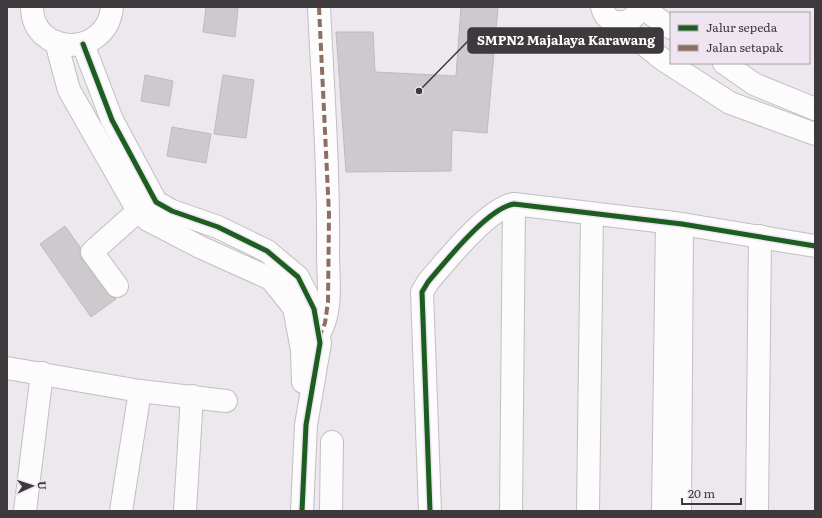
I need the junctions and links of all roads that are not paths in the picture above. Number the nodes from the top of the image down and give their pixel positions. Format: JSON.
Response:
{"nodes":[{"id":1,"x":112,"y":7,"type":"edge"},
{"id":2,"x":319,"y":7,"type":"edge"},
{"id":3,"x":641,"y":7,"type":"edge"},
{"id":4,"x":27,"y":8,"type":"edge"},
{"id":5,"x":605,"y":12,"type":"edge"},
{"id":6,"x":670,"y":27,"type":"edge"},
{"id":7,"x":56,"y":42,"type":"junction"},
{"id":8,"x":83,"y":44,"type":"junction"},
{"id":9,"x":725,"y":64,"type":"edge"},
{"id":10,"x":815,"y":109,"type":"edge"},
{"id":11,"x":815,"y":134,"type":"edge"},
{"id":12,"x":514,"y":204,"type":"junction"},
{"id":13,"x":147,"y":206,"type":"junction"},
{"id":14,"x":592,"y":214,"type":"junction"},
{"id":15,"x":674,"y":223,"type":"junction"},
{"id":16,"x":760,"y":236,"type":"junction"},
{"id":17,"x":815,"y":246,"type":"edge"},
{"id":18,"x":117,"y":286,"type":"dead end"},
{"id":19,"x":320,"y":343,"type":"junction"},
{"id":20,"x":7,"y":368,"type":"edge"},
{"id":21,"x":42,"y":373,"type":"junction"},
{"id":22,"x":140,"y":391,"type":"junction"},
{"id":23,"x":192,"y":396,"type":"junction"},
{"id":24,"x":226,"y":401,"type":"dead end"},
{"id":25,"x":306,"y":425,"type":"junction"},
{"id":26,"x":332,"y":442,"type":"dead end"},
{"id":27,"x":25,"y":511,"type":"edge"},
{"id":28,"x":121,"y":511,"type":"edge"},
{"id":29,"x":185,"y":511,"type":"edge"},
{"id":30,"x":302,"y":511,"type":"edge"},
{"id":31,"x":331,"y":511,"type":"edge"},
{"id":32,"x":430,"y":511,"type":"edge"},
{"id":33,"x":511,"y":511,"type":"edge"},
{"id":34,"x":588,"y":511,"type":"edge"},
{"id":35,"x":663,"y":511,"type":"edge"},
{"id":36,"x":680,"y":511,"type":"edge"},
{"id":37,"x":757,"y":511,"type":"edge"}],
"edges":[{"from":1,"to":8,"type":"street"},
{"from":2,"to":19,"type":"street"},
{"from":3,"to":5,"type":"street"},
{"from":3,"to":6,"type":"street"},
{"from":4,"to":7,"type":"street"},
{"from":5,"to":11,"type":"street"},
{"from":7,"to":8,"type":"street"},
{"from":7,"to":13,"type":"street"},
{"from":8,"to":13,"type":"street"},
{"from":9,"to":10,"type":"street"},
{"from":12,"to":14,"type":"street"},
{"from":12,"to":32,"type":"street"},
{"from":12,"to":33,"type":"street"},
{"from":13,"to":18,"type":"street"},
{"from":13,"to":19,"type":"street"},
{"from":13,"to":25,"type":"street"},
{"from":14,"to":15,"type":"street"},
{"from":14,"to":34,"type":"street"},
{"from":15,"to":16,"type":"street"},
{"from":15,"to":35,"type":"street"},
{"from":15,"to":36,"type":"street"},
{"from":16,"to":17,"type":"street"},
{"from":16,"to":37,"type":"street"},
{"from":19,"to":25,"type":"street"},
{"from":20,"to":21,"type":"street"},
{"from":21,"to":22,"type":"street"},
{"from":21,"to":27,"type":"street"},
{"from":22,"to":23,"type":"street"},
{"from":22,"to":28,"type":"street"},
{"from":23,"to":24,"type":"street"},
{"from":23,"to":29,"type":"street"},
{"from":25,"to":30,"type":"street"},
{"from":26,"to":31,"type":"street"}]}
